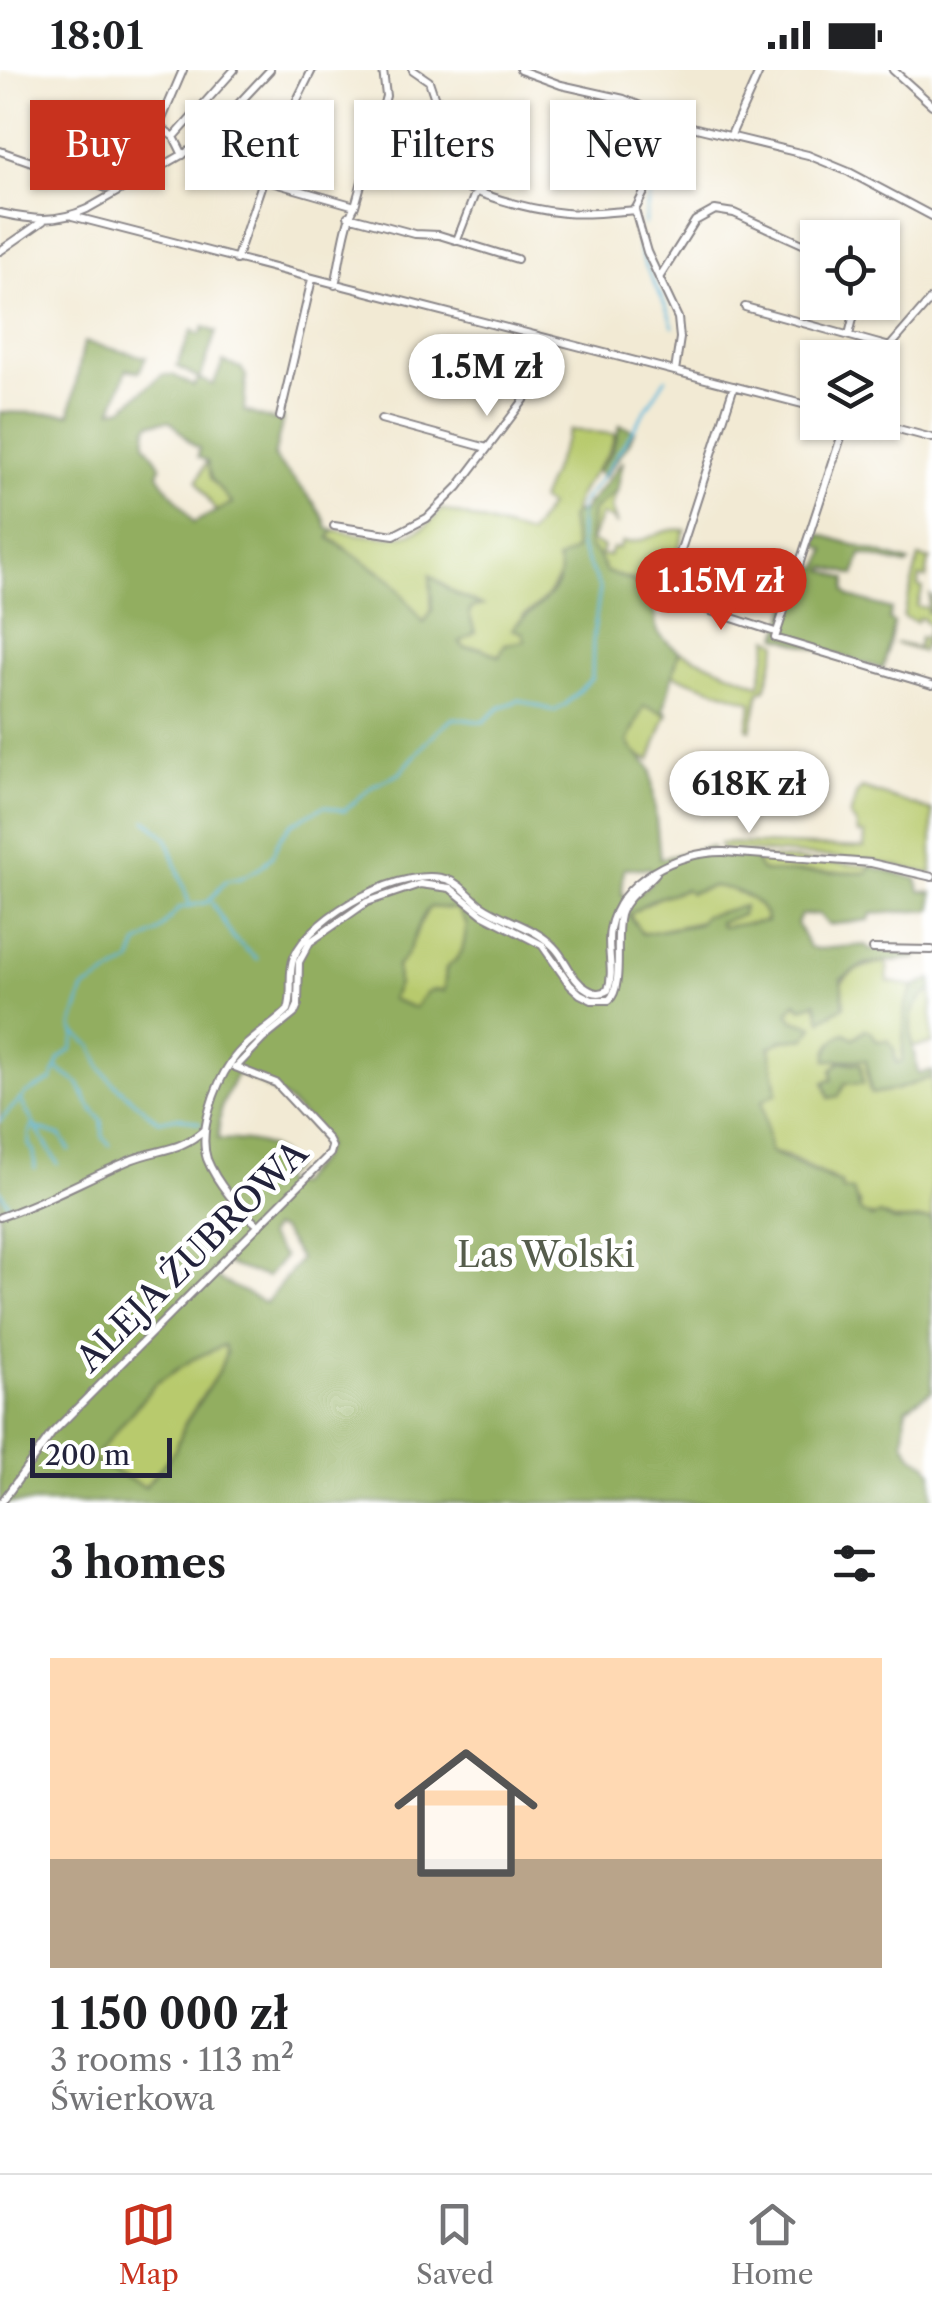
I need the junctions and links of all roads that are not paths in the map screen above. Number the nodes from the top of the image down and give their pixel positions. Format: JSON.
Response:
{"nodes":[{"id":1,"x":183,"y":70,"type":"edge"},
{"id":2,"x":234,"y":70,"type":"edge"},
{"id":3,"x":270,"y":70,"type":"edge"},
{"id":4,"x":312,"y":70,"type":"edge"},
{"id":5,"x":384,"y":70,"type":"edge"},
{"id":6,"x":413,"y":70,"type":"edge"},
{"id":7,"x":520,"y":70,"type":"edge"},
{"id":8,"x":760,"y":70,"type":"edge"},
{"id":9,"x":893,"y":70,"type":"edge"},
{"id":10,"x":297,"y":100,"type":"edge"},
{"id":11,"x":385,"y":100,"type":"edge"},
{"id":12,"x":439,"y":100,"type":"edge"},
{"id":13,"x":624,"y":100,"type":"edge"},
{"id":14,"x":932,"y":105,"type":"edge"},
{"id":15,"x":165,"y":112,"type":"edge"},
{"id":16,"x":736,"y":125,"type":"junction"},
{"id":17,"x":696,"y":126,"type":"edge"},
{"id":18,"x":165,"y":130,"type":"edge"},
{"id":19,"x":731,"y":135,"type":"junction"},
{"id":20,"x":174,"y":137,"type":"junction"},
{"id":21,"x":740,"y":137,"type":"junction"},
{"id":22,"x":0,"y":151,"type":"edge"},
{"id":23,"x":183,"y":155,"type":"junction"},
{"id":24,"x":260,"y":190,"type":"edge"},
{"id":25,"x":299,"y":190,"type":"edge"},
{"id":26,"x":360,"y":190,"type":"edge"},
{"id":27,"x":645,"y":190,"type":"edge"},
{"id":28,"x":476,"y":191,"type":"joint"},
{"id":29,"x":116,"y":192,"type":"junction"},
{"id":30,"x":355,"y":206,"type":"junction"},
{"id":31,"x":635,"y":210,"type":"junction"},
{"id":32,"x":0,"y":212,"type":"edge"},
{"id":33,"x":72,"y":216,"type":"junction"},
{"id":34,"x":348,"y":216,"type":"junction"},
{"id":35,"x":932,"y":216,"type":"edge"},
{"id":36,"x":44,"y":220,"type":"junction"},
{"id":37,"x":457,"y":240,"type":"junction"},
{"id":38,"x":800,"y":242,"type":"edge"},
{"id":39,"x":0,"y":251,"type":"edge"},
{"id":40,"x":517,"y":259,"type":"dead end"},
{"id":41,"x":236,"y":260,"type":"junction"},
{"id":42,"x":659,"y":278,"type":"junction"},
{"id":43,"x":312,"y":280,"type":"junction"},
{"id":44,"x":335,"y":285,"type":"junction"},
{"id":45,"x":932,"y":298,"type":"edge"},
{"id":46,"x":745,"y":307,"type":"dead end"},
{"id":47,"x":852,"y":320,"type":"edge"},
{"id":48,"x":849,"y":335,"type":"junction"},
{"id":49,"x":546,"y":338,"type":"junction"},
{"id":50,"x":866,"y":340,"type":"edge"},
{"id":51,"x":896,"y":340,"type":"edge"},
{"id":52,"x":675,"y":371,"type":"junction"},
{"id":53,"x":734,"y":386,"type":"junction"},
{"id":54,"x":800,"y":403,"type":"edge"},
{"id":55,"x":280,"y":417,"type":"dead end"},
{"id":56,"x":381,"y":419,"type":"dead end"},
{"id":57,"x":900,"y":429,"type":"edge"},
{"id":58,"x":932,"y":438,"type":"edge"},
{"id":59,"x":840,"y":440,"type":"edge"},
{"id":60,"x":486,"y":448,"type":"junction"},
{"id":61,"x":334,"y":526,"type":"dead end"},
{"id":62,"x":677,"y":562,"type":"dead end"},
{"id":63,"x":678,"y":600,"type":"dead end"},
{"id":64,"x":775,"y":635,"type":"junction"},
{"id":65,"x":932,"y":686,"type":"edge"},
{"id":66,"x":932,"y":877,"type":"edge"},
{"id":67,"x":873,"y":949,"type":"dead end"},
{"id":68,"x":932,"y":950,"type":"edge"},
{"id":69,"x":232,"y":1066,"type":"junction"},
{"id":70,"x":206,"y":1128,"type":"junction"},
{"id":71,"x":0,"y":1217,"type":"edge"},
{"id":72,"x":259,"y":1226,"type":"junction"},
{"id":73,"x":1,"y":1503,"type":"edge"}],
"edges":[{"from":1,"to":15,"type":"street"},
{"from":2,"to":20,"type":"street"},
{"from":3,"to":23,"type":"street"},
{"from":4,"to":10,"type":"street"},
{"from":5,"to":11,"type":"street"},
{"from":6,"to":12,"type":"street"},
{"from":7,"to":13,"type":"street"},
{"from":8,"to":16,"type":"street"},
{"from":9,"to":14,"type":"street"},
{"from":16,"to":19,"type":"street"},
{"from":16,"to":21,"type":"street"},
{"from":17,"to":19,"type":"street"},
{"from":18,"to":20,"type":"street"},
{"from":19,"to":21,"type":"street"},
{"from":20,"to":23,"type":"street"},
{"from":21,"to":35,"type":"street"},
{"from":22,"to":29,"type":"street"},
{"from":23,"to":29,"type":"street"},
{"from":24,"to":41,"type":"street"},
{"from":25,"to":30,"type":"street"},
{"from":26,"to":30,"type":"street"},
{"from":27,"to":31,"type":"street"},
{"from":28,"to":31,"type":"street"},
{"from":28,"to":37,"type":"street"},
{"from":29,"to":33,"type":"street"},
{"from":30,"to":34,"type":"street"},
{"from":31,"to":42,"type":"street"},
{"from":32,"to":36,"type":"street"},
{"from":33,"to":36,"type":"street"},
{"from":33,"to":41,"type":"street"},
{"from":34,"to":37,"type":"street"},
{"from":34,"to":44,"type":"street"},
{"from":36,"to":39,"type":"street"},
{"from":37,"to":40,"type":"street"},
{"from":38,"to":42,"type":"street"},
{"from":41,"to":43,"type":"street"},
{"from":42,"to":52,"type":"street"},
{"from":43,"to":44,"type":"street"},
{"from":43,"to":55,"type":"street"},
{"from":44,"to":49,"type":"street"},
{"from":45,"to":51,"type":"street"},
{"from":46,"to":48,"type":"street"},
{"from":47,"to":48,"type":"street"},
{"from":48,"to":50,"type":"street"},
{"from":49,"to":52,"type":"street"},
{"from":49,"to":60,"type":"street"},
{"from":52,"to":53,"type":"street"},
{"from":53,"to":54,"type":"street"},
{"from":53,"to":62,"type":"street"},
{"from":56,"to":60,"type":"street"},
{"from":57,"to":58,"type":"street"},
{"from":59,"to":64,"type":"street"},
{"from":60,"to":61,"type":"street"},
{"from":63,"to":64,"type":"street"},
{"from":64,"to":65,"type":"street"},
{"from":66,"to":69,"type":"street"},
{"from":67,"to":68,"type":"street"},
{"from":69,"to":70,"type":"street"},
{"from":69,"to":72,"type":"street","name":"ALEJA ŻUBROWA"},
{"from":70,"to":71,"type":"street"},
{"from":70,"to":72,"type":"street"},
{"from":72,"to":73,"type":"street","name":"ALEJA ŻUBROWA"}]}
